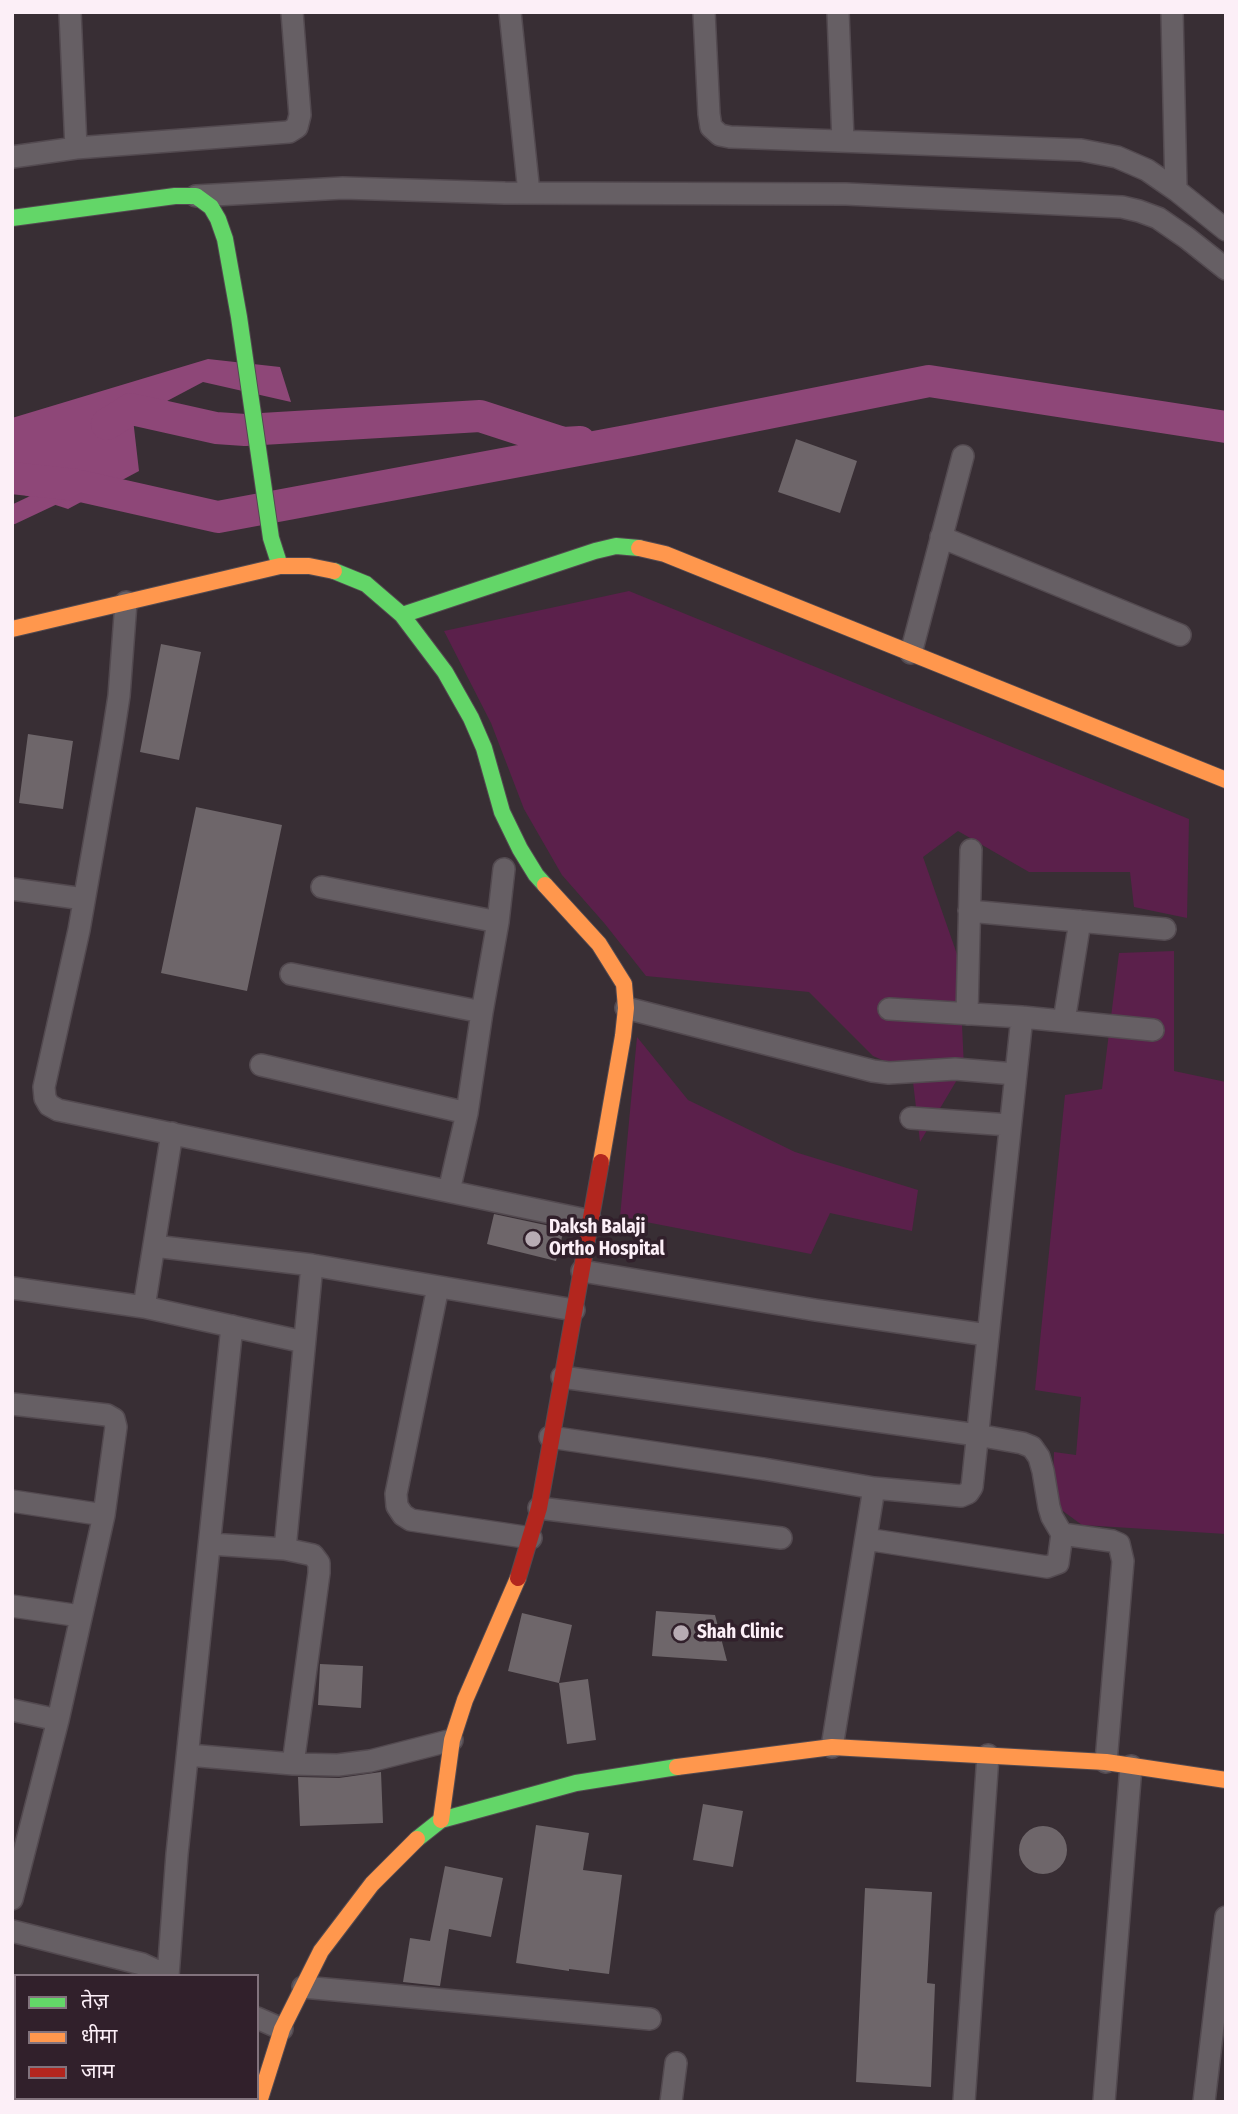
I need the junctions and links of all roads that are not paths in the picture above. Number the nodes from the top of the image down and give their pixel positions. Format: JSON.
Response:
{"nodes":[{"id":1,"x":70,"y":12,"type":"edge"},
{"id":2,"x":292,"y":12,"type":"edge"},
{"id":3,"x":510,"y":12,"type":"edge"},
{"id":4,"x":704,"y":12,"type":"edge"},
{"id":5,"x":838,"y":12,"type":"edge"},
{"id":6,"x":1172,"y":12,"type":"edge"},
{"id":7,"x":843,"y":141,"type":"junction"},
{"id":8,"x":76,"y":148,"type":"junction"},
{"id":9,"x":12,"y":157,"type":"edge"},
{"id":10,"x":1176,"y":190,"type":"junction"},
{"id":11,"x":529,"y":193,"type":"junction"},
{"id":12,"x":196,"y":196,"type":"junction"},
{"id":13,"x":12,"y":218,"type":"edge"},
{"id":14,"x":1226,"y":230,"type":"edge"},
{"id":15,"x":1226,"y":270,"type":"edge"},
{"id":16,"x":963,"y":456,"type":"dead end"},
{"id":17,"x":942,"y":537,"type":"junction"},
{"id":18,"x":280,"y":566,"type":"junction"},
{"id":19,"x":126,"y":603,"type":"junction"},
{"id":20,"x":402,"y":615,"type":"junction"},
{"id":21,"x":12,"y":629,"type":"edge"},
{"id":22,"x":1180,"y":635,"type":"dead end"},
{"id":23,"x":911,"y":653,"type":"junction"},
{"id":24,"x":1226,"y":780,"type":"edge"},
{"id":25,"x":971,"y":850,"type":"dead end"},
{"id":26,"x":504,"y":869,"type":"dead end"},
{"id":27,"x":323,"y":887,"type":"dead end"},
{"id":28,"x":12,"y":889,"type":"edge"},
{"id":29,"x":84,"y":899,"type":"junction"},
{"id":30,"x":969,"y":911,"type":"junction"},
{"id":31,"x":1080,"y":921,"type":"junction"},
{"id":32,"x":498,"y":922,"type":"junction"},
{"id":33,"x":1165,"y":929,"type":"dead end"},
{"id":34,"x":290,"y":974,"type":"dead end"},
{"id":35,"x":626,"y":1008,"type":"junction"},
{"id":36,"x":889,"y":1009,"type":"dead end"},
{"id":37,"x":482,"y":1012,"type":"junction"},
{"id":38,"x":967,"y":1014,"type":"junction"},
{"id":39,"x":1022,"y":1017,"type":"junction"},
{"id":40,"x":1064,"y":1021,"type":"junction"},
{"id":41,"x":1153,"y":1030,"type":"dead end"},
{"id":42,"x":261,"y":1065,"type":"dead end"},
{"id":43,"x":1015,"y":1074,"type":"junction"},
{"id":44,"x":467,"y":1112,"type":"junction"},
{"id":45,"x":911,"y":1118,"type":"dead end"},
{"id":46,"x":1009,"y":1125,"type":"junction"},
{"id":47,"x":172,"y":1133,"type":"junction"},
{"id":48,"x":449,"y":1191,"type":"junction"},
{"id":49,"x":591,"y":1221,"type":"junction"},
{"id":50,"x":154,"y":1246,"type":"junction"},
{"id":51,"x":312,"y":1265,"type":"junction"},
{"id":52,"x":582,"y":1271,"type":"junction"},
{"id":53,"x":438,"y":1287,"type":"junction"},
{"id":54,"x":12,"y":1288,"type":"edge"},
{"id":55,"x":144,"y":1307,"type":"junction"},
{"id":56,"x":574,"y":1310,"type":"junction"},
{"id":57,"x":232,"y":1326,"type":"junction"},
{"id":58,"x":987,"y":1335,"type":"junction"},
{"id":59,"x":304,"y":1342,"type":"junction"},
{"id":60,"x":562,"y":1377,"type":"junction"},
{"id":61,"x":12,"y":1404,"type":"edge"},
{"id":62,"x":977,"y":1435,"type":"junction"},
{"id":63,"x":550,"y":1437,"type":"junction"},
{"id":64,"x":874,"y":1488,"type":"junction"},
{"id":65,"x":12,"y":1501,"type":"edge"},
{"id":66,"x":539,"y":1508,"type":"junction"},
{"id":67,"x":104,"y":1515,"type":"junction"},
{"id":68,"x":1062,"y":1534,"type":"junction"},
{"id":69,"x":531,"y":1538,"type":"junction"},
{"id":70,"x":781,"y":1538,"type":"dead end"},
{"id":71,"x":866,"y":1539,"type":"junction"},
{"id":72,"x":210,"y":1544,"type":"junction"},
{"id":73,"x":285,"y":1549,"type":"junction"},
{"id":74,"x":12,"y":1606,"type":"edge"},
{"id":75,"x":80,"y":1616,"type":"junction"},
{"id":76,"x":12,"y":1710,"type":"edge"},
{"id":77,"x":58,"y":1720,"type":"junction"},
{"id":78,"x":452,"y":1740,"type":"junction"},
{"id":79,"x":832,"y":1747,"type":"junction"},
{"id":80,"x":188,"y":1755,"type":"junction"},
{"id":81,"x":988,"y":1755,"type":"junction"},
{"id":82,"x":1106,"y":1762,"type":"junction"},
{"id":83,"x":293,"y":1764,"type":"junction"},
{"id":84,"x":1131,"y":1766,"type":"junction"},
{"id":85,"x":1226,"y":1780,"type":"edge"},
{"id":86,"x":441,"y":1820,"type":"junction"},
{"id":87,"x":12,"y":1899,"type":"edge"},
{"id":88,"x":1226,"y":1917,"type":"edge"},
{"id":89,"x":12,"y":1931,"type":"edge"},
{"id":90,"x":164,"y":1974,"type":"edge"},
{"id":91,"x":168,"y":1974,"type":"edge"},
{"id":92,"x":303,"y":1987,"type":"junction"},
{"id":93,"x":259,"y":2019,"type":"edge"},
{"id":94,"x":650,"y":2019,"type":"dead end"},
{"id":95,"x":282,"y":2029,"type":"junction"},
{"id":96,"x":676,"y":2063,"type":"dead end"},
{"id":97,"x":259,"y":2096,"type":"edge"},
{"id":98,"x":671,"y":2102,"type":"edge"},
{"id":99,"x":964,"y":2102,"type":"edge"},
{"id":100,"x":1104,"y":2102,"type":"edge"},
{"id":101,"x":1204,"y":2102,"type":"edge"}],
"edges":[{"from":1,"to":8,"type":"street"},
{"from":2,"to":8,"type":"street"},
{"from":3,"to":11,"type":"street"},
{"from":4,"to":7,"type":"street"},
{"from":5,"to":7,"type":"street"},
{"from":6,"to":10,"type":"street"},
{"from":7,"to":10,"type":"street"},
{"from":8,"to":9,"type":"street"},
{"from":10,"to":14,"type":"street"},
{"from":11,"to":12,"type":"street"},
{"from":11,"to":15,"type":"street"},
{"from":12,"to":13,"type":"street"},
{"from":12,"to":18,"type":"street"},
{"from":16,"to":17,"type":"street"},
{"from":17,"to":22,"type":"street"},
{"from":17,"to":23,"type":"street"},
{"from":18,"to":19,"type":"street"},
{"from":18,"to":20,"type":"street"},
{"from":19,"to":21,"type":"street"},
{"from":19,"to":29,"type":"street"},
{"from":20,"to":23,"type":"street"},
{"from":20,"to":35,"type":"street"},
{"from":23,"to":24,"type":"street"},
{"from":25,"to":30,"type":"street"},
{"from":26,"to":32,"type":"street"},
{"from":27,"to":32,"type":"street"},
{"from":28,"to":29,"type":"street"},
{"from":29,"to":47,"type":"street"},
{"from":30,"to":31,"type":"street"},
{"from":30,"to":38,"type":"street"},
{"from":31,"to":33,"type":"street"},
{"from":31,"to":40,"type":"street"},
{"from":32,"to":37,"type":"street"},
{"from":34,"to":37,"type":"street"},
{"from":35,"to":43,"type":"street"},
{"from":35,"to":49,"type":"street"},
{"from":36,"to":38,"type":"street"},
{"from":37,"to":44,"type":"street"},
{"from":38,"to":39,"type":"street"},
{"from":39,"to":40,"type":"street"},
{"from":39,"to":43,"type":"street"},
{"from":40,"to":41,"type":"street"},
{"from":42,"to":44,"type":"street"},
{"from":43,"to":46,"type":"street"},
{"from":44,"to":48,"type":"street"},
{"from":45,"to":46,"type":"street"},
{"from":46,"to":58,"type":"street"},
{"from":47,"to":48,"type":"street"},
{"from":47,"to":50,"type":"street"},
{"from":48,"to":49,"type":"street"},
{"from":49,"to":52,"type":"street"},
{"from":50,"to":51,"type":"street"},
{"from":50,"to":55,"type":"street"},
{"from":51,"to":53,"type":"street"},
{"from":51,"to":59,"type":"street"},
{"from":52,"to":56,"type":"street"},
{"from":52,"to":58,"type":"street"},
{"from":53,"to":56,"type":"street"},
{"from":53,"to":69,"type":"street"},
{"from":54,"to":55,"type":"street"},
{"from":55,"to":57,"type":"street"},
{"from":56,"to":60,"type":"street"},
{"from":57,"to":59,"type":"street"},
{"from":57,"to":72,"type":"street"},
{"from":58,"to":62,"type":"street"},
{"from":59,"to":73,"type":"street"},
{"from":60,"to":62,"type":"street"},
{"from":60,"to":63,"type":"street"},
{"from":61,"to":67,"type":"street"},
{"from":62,"to":64,"type":"street"},
{"from":62,"to":68,"type":"street"},
{"from":63,"to":64,"type":"street"},
{"from":63,"to":66,"type":"street"},
{"from":64,"to":71,"type":"street"},
{"from":65,"to":67,"type":"street"},
{"from":66,"to":69,"type":"street"},
{"from":66,"to":70,"type":"street"},
{"from":67,"to":75,"type":"street"},
{"from":68,"to":71,"type":"street"},
{"from":68,"to":82,"type":"street"},
{"from":69,"to":78,"type":"street"},
{"from":71,"to":79,"type":"street"},
{"from":72,"to":73,"type":"street"},
{"from":72,"to":80,"type":"street"},
{"from":73,"to":83,"type":"street"},
{"from":74,"to":75,"type":"street"},
{"from":75,"to":77,"type":"street"},
{"from":76,"to":77,"type":"street"},
{"from":77,"to":87,"type":"street"},
{"from":78,"to":83,"type":"street"},
{"from":78,"to":86,"type":"street"},
{"from":79,"to":81,"type":"street"},
{"from":79,"to":86,"type":"street"},
{"from":80,"to":83,"type":"street"},
{"from":80,"to":91,"type":"street"},
{"from":81,"to":82,"type":"street"},
{"from":81,"to":99,"type":"street"},
{"from":82,"to":84,"type":"street"},
{"from":84,"to":85,"type":"street"},
{"from":84,"to":100,"type":"street"},
{"from":86,"to":92,"type":"street"},
{"from":88,"to":101,"type":"street"},
{"from":89,"to":90,"type":"street"},
{"from":92,"to":94,"type":"street"},
{"from":92,"to":95,"type":"street"},
{"from":93,"to":95,"type":"street"},
{"from":95,"to":97,"type":"street"},
{"from":96,"to":98,"type":"street"}]}
